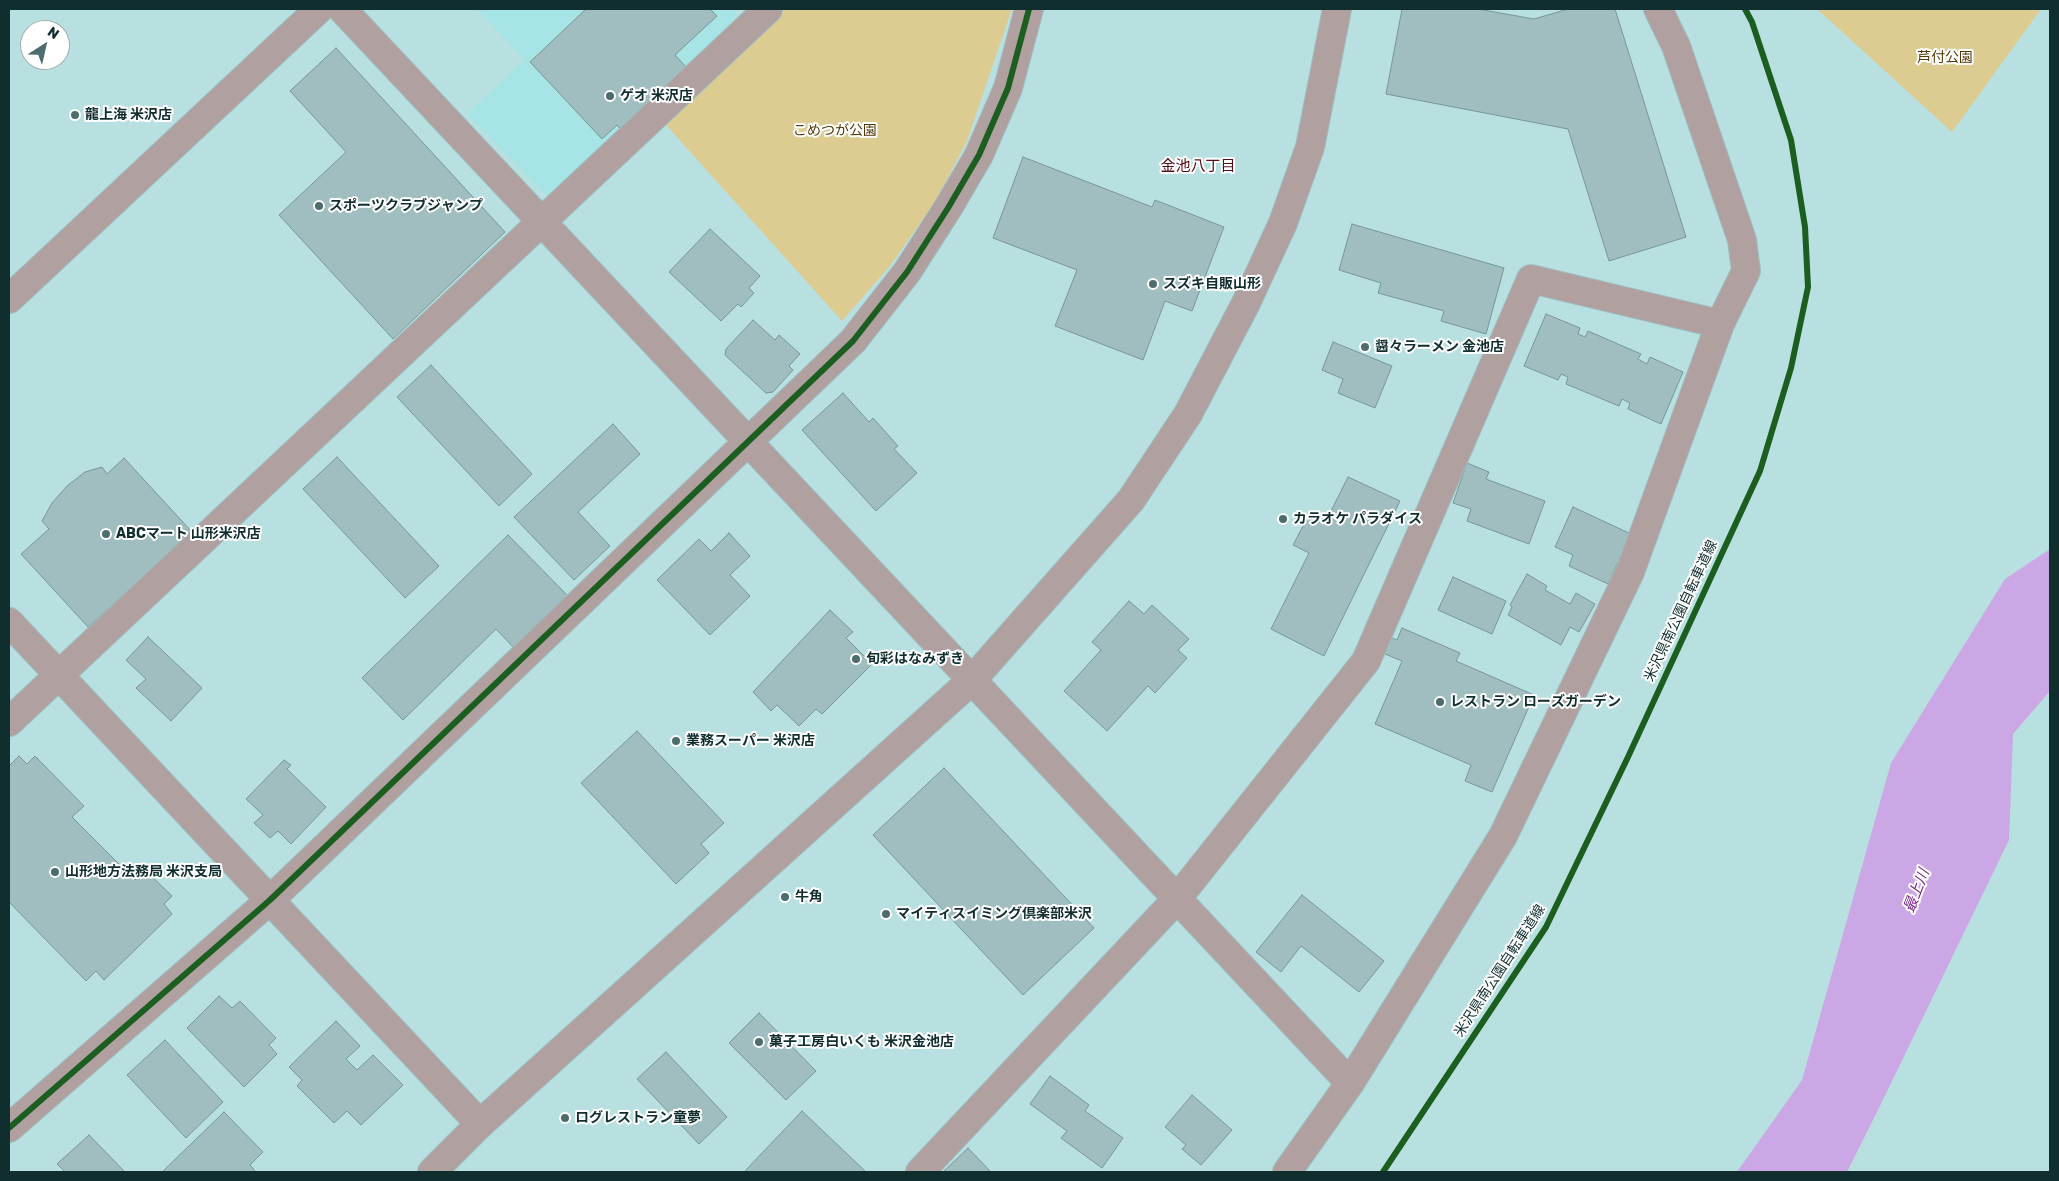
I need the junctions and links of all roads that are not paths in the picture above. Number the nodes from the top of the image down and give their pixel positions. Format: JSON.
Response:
{"nodes":[{"id":1,"x":319,"y":9,"type":"edge"},
{"id":2,"x":342,"y":9,"type":"edge"},
{"id":3,"x":768,"y":9,"type":"edge"},
{"id":4,"x":1029,"y":9,"type":"edge"},
{"id":5,"x":1337,"y":9,"type":"edge"},
{"id":6,"x":1658,"y":9,"type":"edge"},
{"id":7,"x":541,"y":221,"type":"junction"},
{"id":8,"x":9,"y":299,"type":"edge"},
{"id":9,"x":1720,"y":324,"type":"junction"},
{"id":10,"x":748,"y":442,"type":"junction"},
{"id":11,"x":9,"y":622,"type":"edge"},
{"id":12,"x":59,"y":675,"type":"junction"},
{"id":13,"x":972,"y":680,"type":"junction"},
{"id":14,"x":9,"y":722,"type":"edge"},
{"id":15,"x":270,"y":900,"type":"junction"},
{"id":16,"x":1176,"y":900,"type":"junction"},
{"id":17,"x":1350,"y":1083,"type":"junction"},
{"id":18,"x":480,"y":1124,"type":"junction"},
{"id":19,"x":9,"y":1128,"type":"edge"},
{"id":20,"x":432,"y":1172,"type":"edge"},
{"id":21,"x":920,"y":1172,"type":"edge"},
{"id":22,"x":1286,"y":1172,"type":"edge"}],
"edges":[{"from":1,"to":8,"type":"street"},
{"from":2,"to":7,"type":"street"},
{"from":3,"to":7,"type":"street"},
{"from":4,"to":10,"type":"street"},
{"from":5,"to":13,"type":"street"},
{"from":6,"to":9,"type":"street"},
{"from":7,"to":10,"type":"street"},
{"from":7,"to":12,"type":"street"},
{"from":9,"to":16,"type":"street"},
{"from":9,"to":17,"type":"street"},
{"from":10,"to":13,"type":"street"},
{"from":10,"to":15,"type":"street"},
{"from":11,"to":12,"type":"street"},
{"from":12,"to":14,"type":"street"},
{"from":12,"to":15,"type":"street"},
{"from":13,"to":16,"type":"street"},
{"from":13,"to":18,"type":"street"},
{"from":15,"to":18,"type":"street"},
{"from":15,"to":19,"type":"street"},
{"from":16,"to":17,"type":"street"},
{"from":16,"to":21,"type":"street"},
{"from":17,"to":22,"type":"street"},
{"from":18,"to":20,"type":"street"}]}
